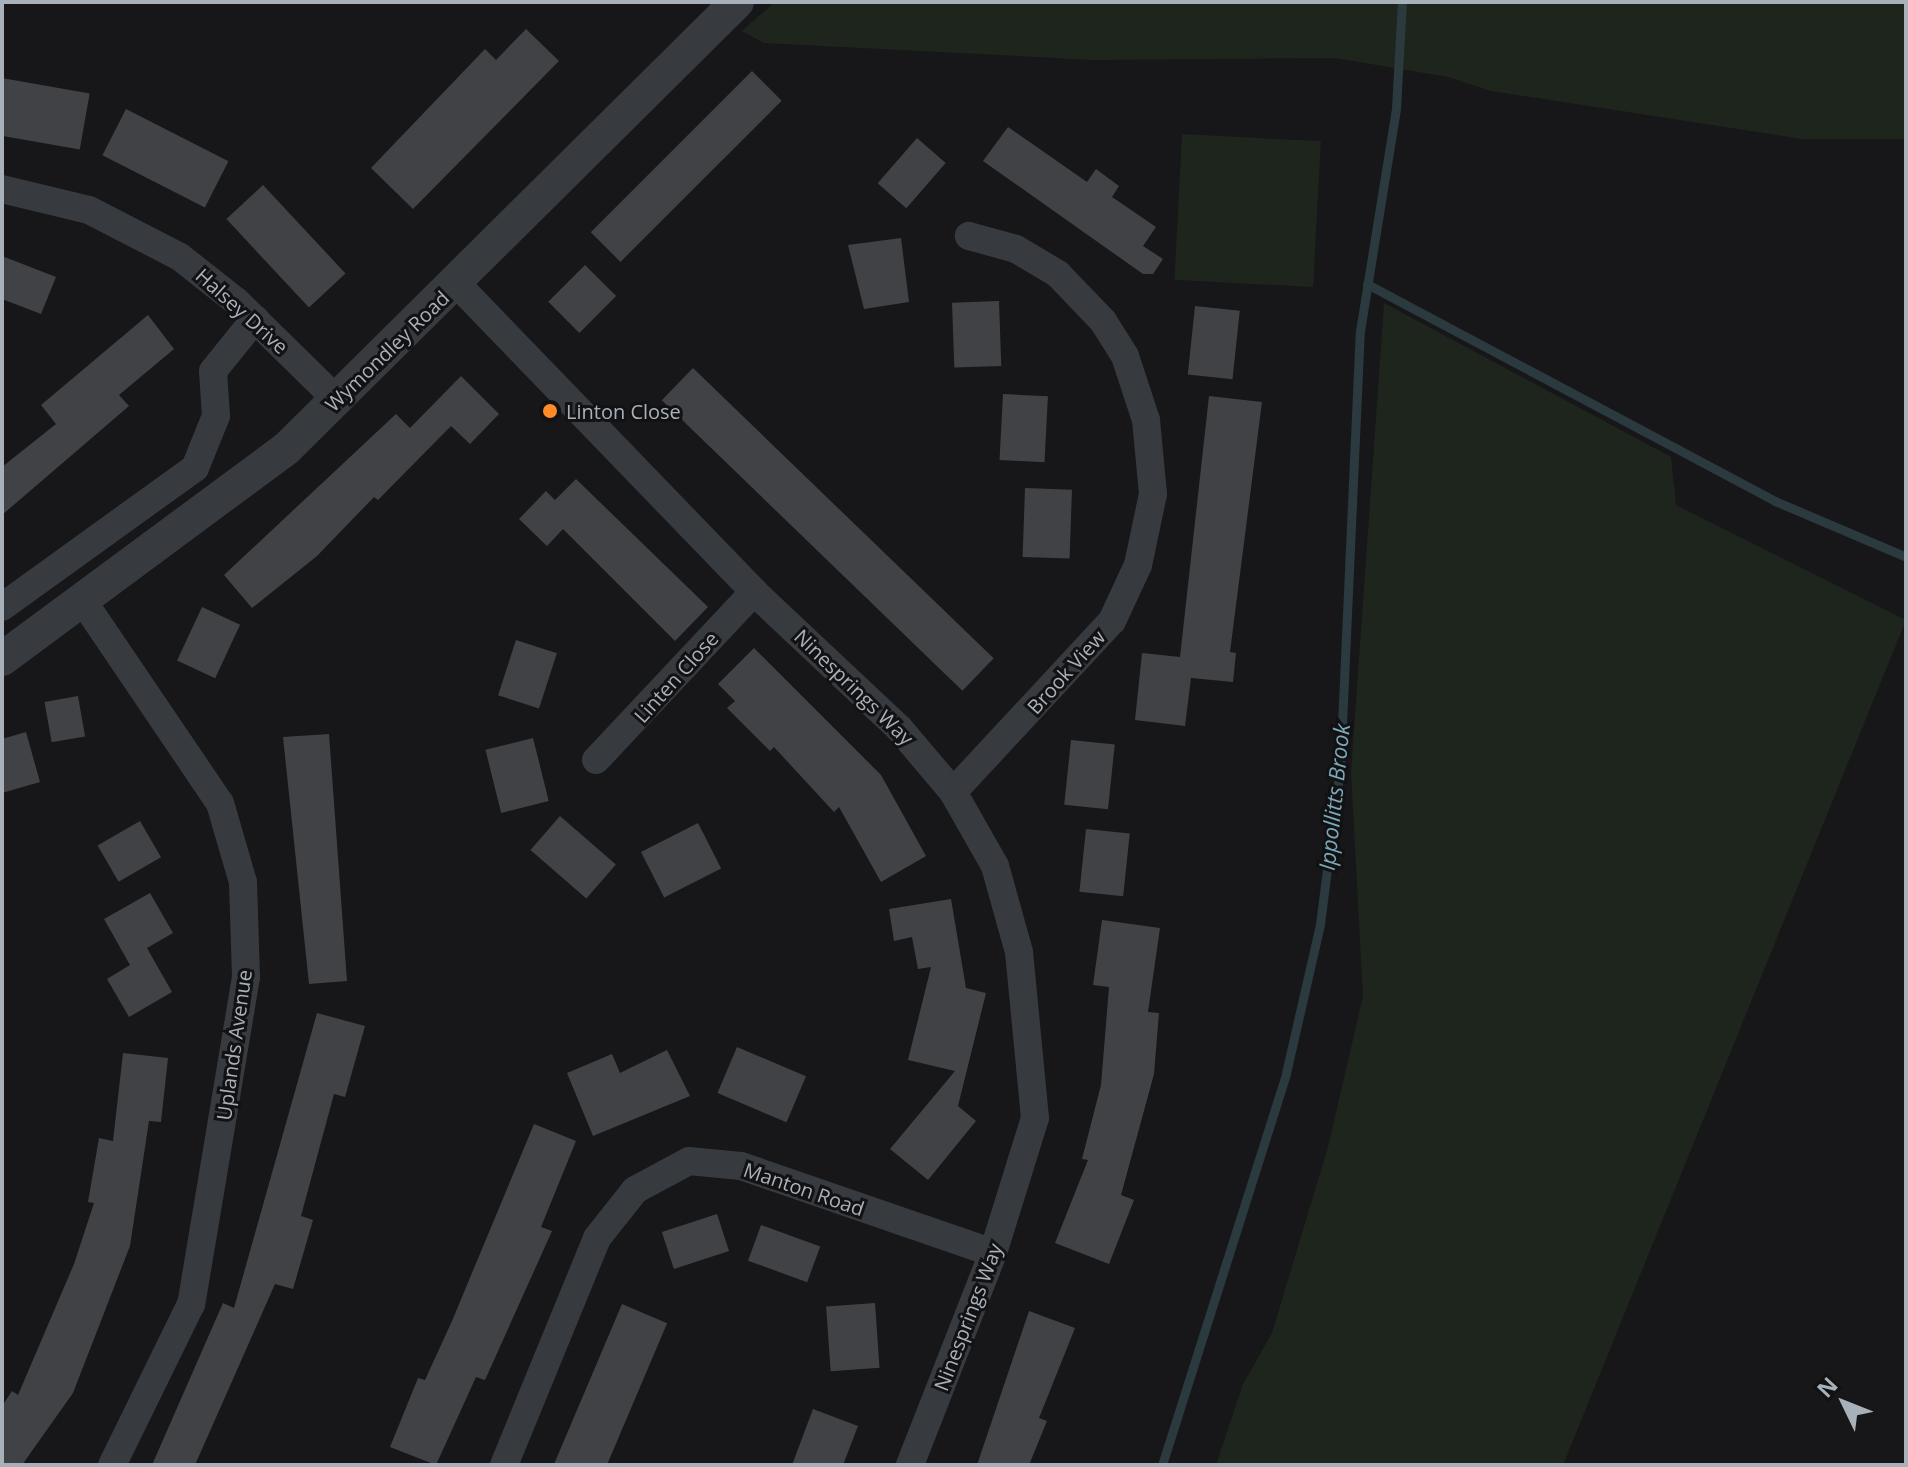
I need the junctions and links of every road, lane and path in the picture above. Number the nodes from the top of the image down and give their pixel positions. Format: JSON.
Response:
{"nodes":[{"id":1,"x":737,"y":2,"type":"edge"},
{"id":2,"x":2,"y":189,"type":"edge"},
{"id":3,"x":969,"y":236,"type":"dead end"},
{"id":4,"x":456,"y":283,"type":"junction"},
{"id":5,"x":255,"y":319,"type":"junction"},
{"id":6,"x":337,"y":400,"type":"junction"},
{"id":7,"x":754,"y":592,"type":"junction"},
{"id":8,"x":83,"y":601,"type":"junction"},
{"id":9,"x":2,"y":607,"type":"edge"},
{"id":10,"x":2,"y":659,"type":"edge"},
{"id":11,"x":596,"y":760,"type":"dead end"},
{"id":12,"x":953,"y":792,"type":"junction"},
{"id":13,"x":993,"y":1253,"type":"junction"},
{"id":14,"x":112,"y":1465,"type":"edge"},
{"id":15,"x":504,"y":1465,"type":"edge"},
{"id":16,"x":910,"y":1465,"type":"edge"}],
"edges":[{"from":1,"to":4,"type":"street","name":"Wymondley Road"},
{"from":2,"to":5,"type":"street","name":"Halsey Drive"},
{"from":3,"to":12,"type":"street","name":"Brook View"},
{"from":4,"to":6,"type":"street","name":"Wymondley Road"},
{"from":4,"to":7,"type":"street","name":"Ninesprings Way"},
{"from":5,"to":6,"type":"street","name":"Halsey Drive"},
{"from":5,"to":9,"type":"street"},
{"from":6,"to":8,"type":"street","name":"Wymondley Road"},
{"from":7,"to":11,"type":"street","name":"Linten Close"},
{"from":7,"to":12,"type":"street","name":"Ninesprings Way"},
{"from":8,"to":10,"type":"street","name":"Wymondley Road"},
{"from":8,"to":14,"type":"street","name":"Uplands Avenue"},
{"from":12,"to":13,"type":"street","name":"Ninesprings Way"},
{"from":13,"to":15,"type":"street","name":"Manton Road"},
{"from":13,"to":16,"type":"street","name":"Ninesprings Way"}]}
